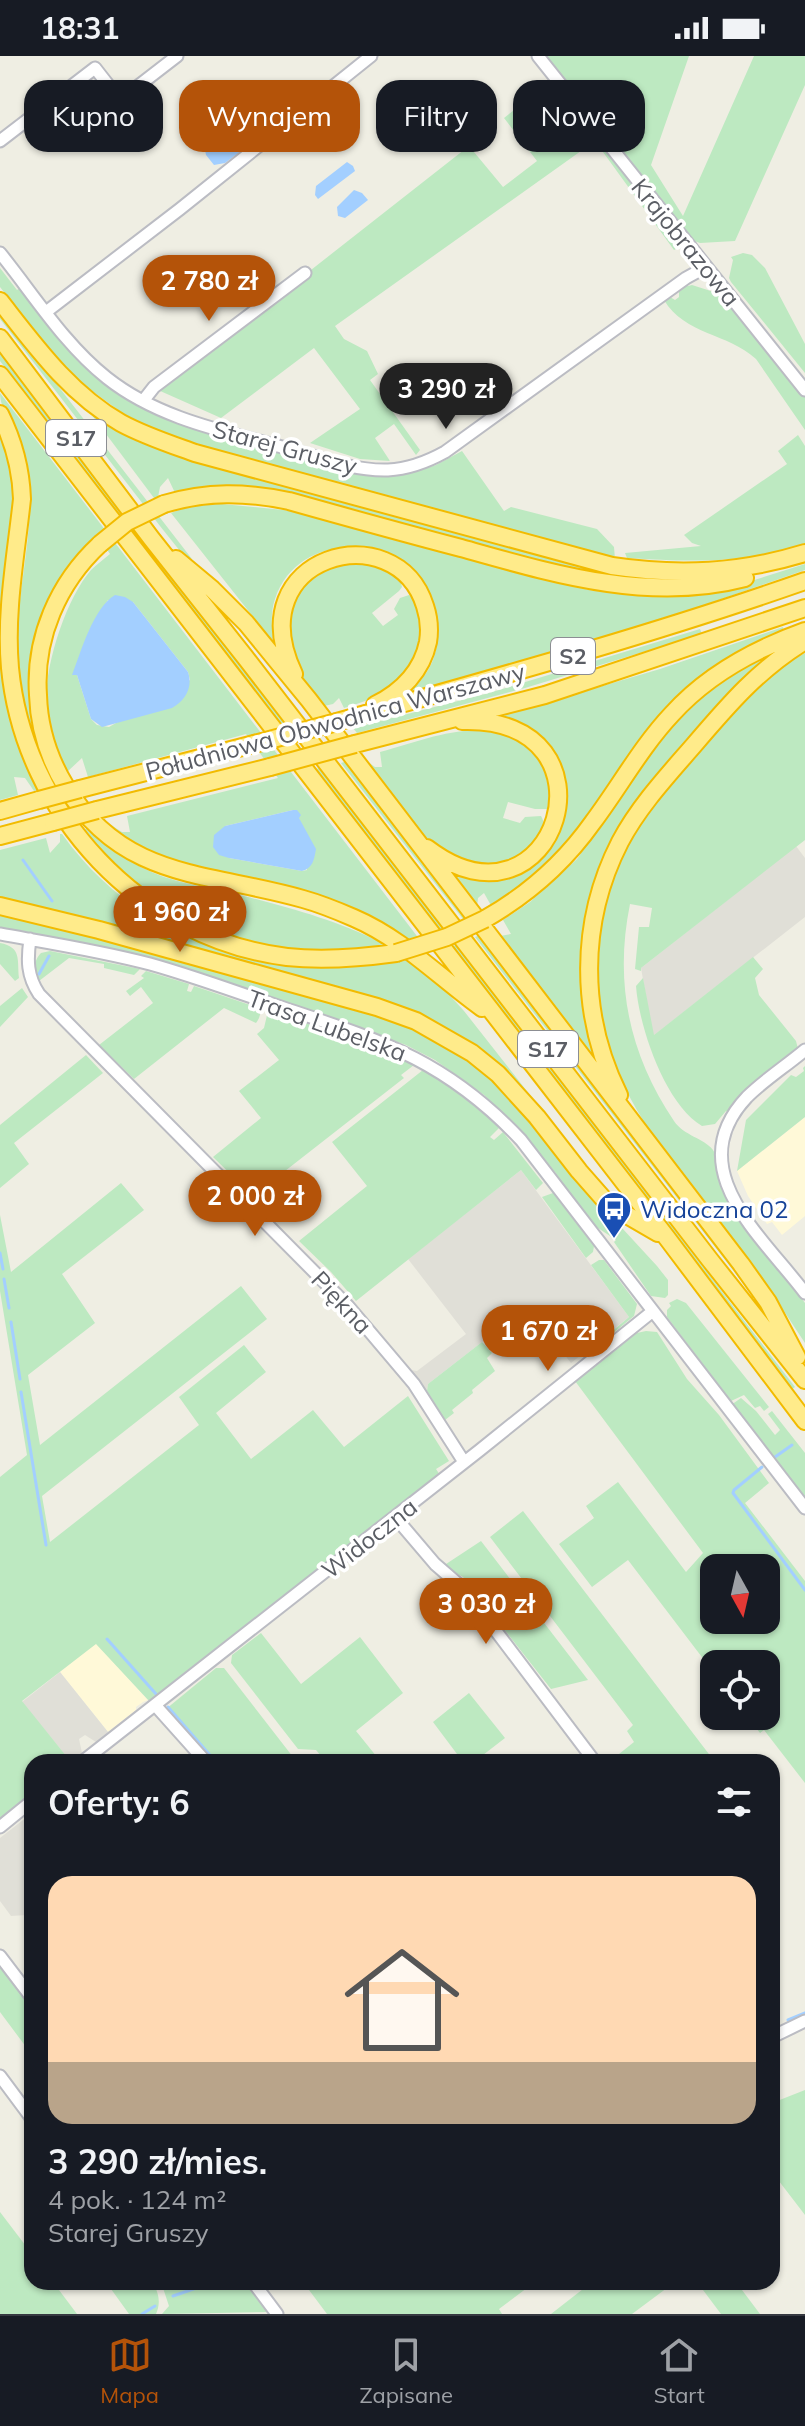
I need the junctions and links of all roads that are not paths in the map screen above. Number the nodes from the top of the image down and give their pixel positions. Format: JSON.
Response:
{"nodes":[{"id":1,"x":177,"y":56,"type":"edge"},
{"id":2,"x":371,"y":56,"type":"edge"},
{"id":3,"x":538,"y":56,"type":"edge"},
{"id":4,"x":0,"y":141,"type":"edge"},
{"id":5,"x":0,"y":253,"type":"edge"},
{"id":6,"x":706,"y":267,"type":"junction"},
{"id":7,"x":305,"y":273,"type":"dead end"},
{"id":8,"x":0,"y":301,"type":"edge"},
{"id":9,"x":46,"y":312,"type":"junction"},
{"id":10,"x":0,"y":338,"type":"edge"},
{"id":11,"x":0,"y":375,"type":"edge"},
{"id":12,"x":805,"y":390,"type":"edge"},
{"id":13,"x":143,"y":401,"type":"junction"},
{"id":14,"x":0,"y":414,"type":"edge"},
{"id":15,"x":151,"y":538,"type":"junction"},
{"id":16,"x":805,"y":556,"type":"edge"},
{"id":17,"x":805,"y":581,"type":"edge"},
{"id":18,"x":805,"y":608,"type":"edge"},
{"id":19,"x":805,"y":631,"type":"edge"},
{"id":20,"x":805,"y":641,"type":"edge"},
{"id":21,"x":309,"y":700,"type":"junction"},
{"id":22,"x":337,"y":722,"type":"junction"},
{"id":23,"x":437,"y":722,"type":"junction"},
{"id":24,"x":0,"y":811,"type":"edge"},
{"id":25,"x":411,"y":834,"type":"junction"},
{"id":26,"x":0,"y":836,"type":"edge"},
{"id":27,"x":0,"y":906,"type":"edge"},
{"id":28,"x":0,"y":934,"type":"edge"},
{"id":29,"x":30,"y":939,"type":"junction"},
{"id":30,"x":498,"y":1020,"type":"junction"},
{"id":31,"x":805,"y":1050,"type":"edge"},
{"id":32,"x":636,"y":1124,"type":"junction"},
{"id":33,"x":667,"y":1238,"type":"junction"},
{"id":34,"x":805,"y":1293,"type":"edge"},
{"id":35,"x":653,"y":1311,"type":"junction"},
{"id":36,"x":805,"y":1372,"type":"edge"},
{"id":37,"x":805,"y":1380,"type":"edge"},
{"id":38,"x":805,"y":1421,"type":"edge"},
{"id":39,"x":464,"y":1462,"type":"junction"},
{"id":40,"x":805,"y":1508,"type":"edge"},
{"id":41,"x":395,"y":1517,"type":"junction"},
{"id":42,"x":155,"y":1705,"type":"junction"},
{"id":43,"x":92,"y":1754,"type":"edge"},
{"id":44,"x":199,"y":1754,"type":"edge"},
{"id":45,"x":589,"y":1754,"type":"edge"},
{"id":46,"x":24,"y":1808,"type":"edge"},
{"id":47,"x":0,"y":1827,"type":"edge"},
{"id":48,"x":0,"y":1956,"type":"edge"},
{"id":49,"x":24,"y":1988,"type":"edge"},
{"id":50,"x":805,"y":2021,"type":"edge"},
{"id":51,"x":780,"y":2033,"type":"edge"},
{"id":52,"x":0,"y":2076,"type":"edge"},
{"id":53,"x":24,"y":2108,"type":"edge"},
{"id":54,"x":259,"y":2290,"type":"edge"},
{"id":55,"x":277,"y":2314,"type":"edge"}],
"edges":[{"from":1,"to":4,"type":"street"},
{"from":2,"to":9,"type":"street"},
{"from":3,"to":6,"type":"street","name":"Krajobrazowa"},
{"from":5,"to":9,"type":"street"},
{"from":6,"to":12,"type":"street","name":"Krajobrazowa"},
{"from":6,"to":13,"type":"street","name":"Starej Gruszy"},
{"from":7,"to":13,"type":"street"},
{"from":8,"to":16,"type":"highway"},
{"from":9,"to":13,"type":"street"},
{"from":10,"to":15,"type":"highway","number":"S17"},
{"from":11,"to":30,"type":"highway","number":"S17"},
{"from":14,"to":19,"type":"highway","bridge":true},
{"from":15,"to":21,"type":"highway"},
{"from":15,"to":37,"type":"highway","number":"S17"},
{"from":16,"to":30,"type":"highway","bridge":true},
{"from":17,"to":22,"type":"highway","name":"Południowa Obwodnica Warszawy","number":"S2"},
{"from":18,"to":23,"type":"highway","name":"Południowa Obwodnica Warszawy","number":"S2"},
{"from":20,"to":32,"type":"highway"},
{"from":21,"to":22,"type":"highway"},
{"from":21,"to":25,"type":"highway"},
{"from":22,"to":24,"type":"highway","name":"Południowa Obwodnica Warszawy","number":"S2","bridge":true},
{"from":23,"to":25,"type":"highway"},
{"from":23,"to":26,"type":"highway","name":"Południowa Obwodnica Warszawy","number":"S2","bridge":true},
{"from":25,"to":32,"type":"highway"},
{"from":27,"to":33,"type":"highway"},
{"from":28,"to":29,"type":"street","name":"Trasa Lubelska"},
{"from":29,"to":35,"type":"street","name":"Trasa Lubelska"},
{"from":29,"to":39,"type":"street","name":"Piękna"},
{"from":30,"to":33,"type":"highway","number":"S17"},
{"from":31,"to":34,"type":"street"},
{"from":32,"to":36,"type":"highway"},
{"from":33,"to":38,"type":"highway","number":"S17"},
{"from":35,"to":39,"type":"street","name":"Widoczna"},
{"from":35,"to":40,"type":"street","name":"Trasa Lubelska"},
{"from":39,"to":41,"type":"street","name":"Widoczna"},
{"from":41,"to":42,"type":"street","name":"Widoczna"},
{"from":41,"to":45,"type":"street"},
{"from":42,"to":43,"type":"street","name":"Widoczna"},
{"from":42,"to":44,"type":"street"},
{"from":46,"to":47,"type":"street"},
{"from":48,"to":49,"type":"street"},
{"from":50,"to":51,"type":"street"},
{"from":52,"to":53,"type":"street"},
{"from":54,"to":55,"type":"street"}]}
